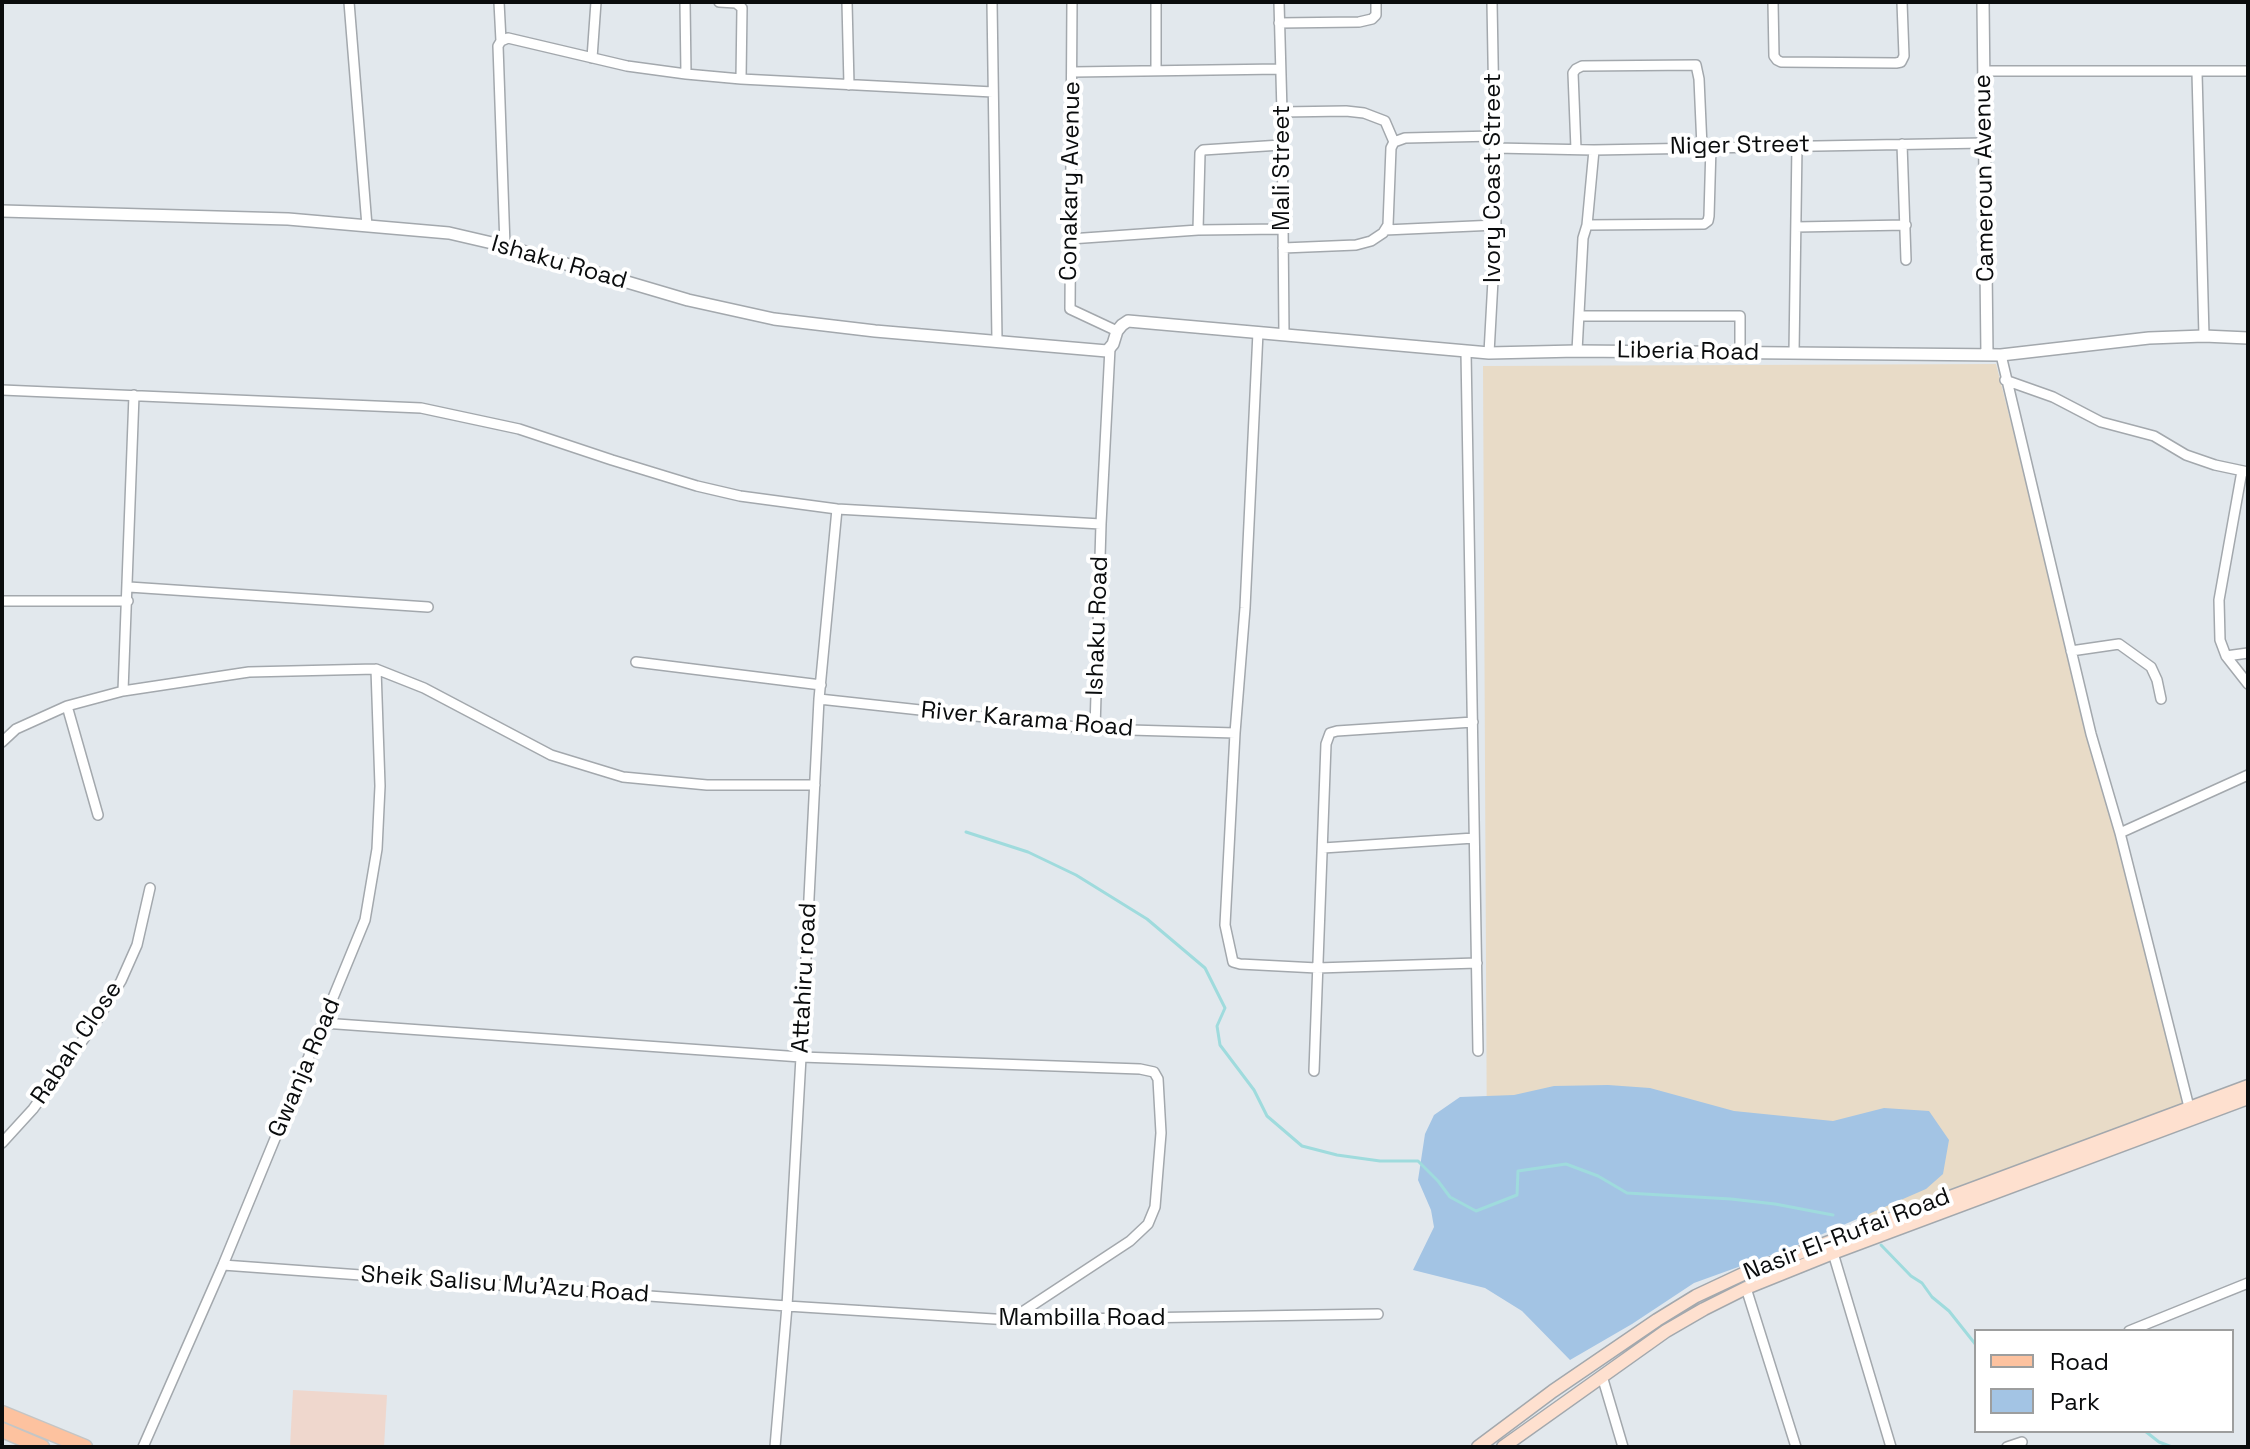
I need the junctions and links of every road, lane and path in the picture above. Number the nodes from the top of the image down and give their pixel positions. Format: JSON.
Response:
{"nodes":[{"id":1,"x":349,"y":2,"type":"edge"},
{"id":2,"x":499,"y":2,"type":"edge"},
{"id":3,"x":596,"y":2,"type":"edge"},
{"id":4,"x":685,"y":2,"type":"edge"},
{"id":5,"x":719,"y":2,"type":"edge"},
{"id":6,"x":847,"y":2,"type":"edge"},
{"id":7,"x":992,"y":2,"type":"edge"},
{"id":8,"x":1072,"y":2,"type":"edge"},
{"id":9,"x":1156,"y":2,"type":"edge"},
{"id":10,"x":1279,"y":2,"type":"edge"},
{"id":11,"x":1376,"y":2,"type":"edge"},
{"id":12,"x":1492,"y":2,"type":"edge"},
{"id":13,"x":1773,"y":2,"type":"edge"},
{"id":14,"x":1902,"y":2,"type":"edge"},
{"id":15,"x":1983,"y":2,"type":"edge"},
{"id":16,"x":1279,"y":23,"type":"junction"},
{"id":17,"x":501,"y":41,"type":"junction"},
{"id":18,"x":592,"y":58,"type":"junction"},
{"id":19,"x":1280,"y":69,"type":"junction"},
{"id":20,"x":1156,"y":71,"type":"junction"},
{"id":21,"x":1984,"y":71,"type":"junction"},
{"id":22,"x":2248,"y":71,"type":"edge"},
{"id":23,"x":1073,"y":72,"type":"junction"},
{"id":24,"x":2197,"y":73,"type":"junction"},
{"id":25,"x":686,"y":74,"type":"junction"},
{"id":26,"x":741,"y":79,"type":"junction"},
{"id":27,"x":849,"y":85,"type":"junction"},
{"id":28,"x":993,"y":92,"type":"junction"},
{"id":29,"x":1282,"y":112,"type":"junction"},
{"id":30,"x":1495,"y":136,"type":"junction"},
{"id":31,"x":1394,"y":142,"type":"junction"},
{"id":32,"x":1984,"y":143,"type":"junction"},
{"id":33,"x":1902,"y":144,"type":"junction"},
{"id":34,"x":1281,"y":145,"type":"junction"},
{"id":35,"x":1797,"y":145,"type":"junction"},
{"id":36,"x":1706,"y":146,"type":"junction"},
{"id":37,"x":1495,"y":148,"type":"junction"},
{"id":38,"x":1576,"y":149,"type":"junction"},
{"id":39,"x":1594,"y":150,"type":"junction"},
{"id":40,"x":2,"y":211,"type":"edge"},
{"id":41,"x":1496,"y":225,"type":"junction"},
{"id":42,"x":1587,"y":225,"type":"junction"},
{"id":43,"x":1906,"y":225,"type":"junction"},
{"id":44,"x":367,"y":226,"type":"junction"},
{"id":45,"x":1796,"y":227,"type":"junction"},
{"id":46,"x":1282,"y":229,"type":"junction"},
{"id":47,"x":1198,"y":230,"type":"junction"},
{"id":48,"x":1385,"y":230,"type":"junction"},
{"id":49,"x":1070,"y":239,"type":"junction"},
{"id":50,"x":505,"y":246,"type":"junction"},
{"id":51,"x":1283,"y":248,"type":"junction"},
{"id":52,"x":1906,"y":260,"type":"dead end"},
{"id":53,"x":1580,"y":316,"type":"junction"},
{"id":54,"x":1128,"y":321,"type":"joint"},
{"id":55,"x":1117,"y":331,"type":"junction"},
{"id":56,"x":1258,"y":332,"type":"junction"},
{"id":57,"x":1284,"y":334,"type":"junction"},
{"id":58,"x":2204,"y":336,"type":"junction"},
{"id":59,"x":2248,"y":338,"type":"edge"},
{"id":60,"x":997,"y":340,"type":"junction"},
{"id":61,"x":1110,"y":348,"type":"junction"},
{"id":62,"x":1577,"y":351,"type":"junction"},
{"id":63,"x":1466,"y":352,"type":"junction"},
{"id":64,"x":1489,"y":353,"type":"junction"},
{"id":65,"x":1740,"y":353,"type":"junction"},
{"id":66,"x":1794,"y":353,"type":"junction"},
{"id":67,"x":1987,"y":355,"type":"junction"},
{"id":68,"x":2001,"y":355,"type":"junction"},
{"id":69,"x":2005,"y":380,"type":"junction"},
{"id":70,"x":2,"y":390,"type":"edge"},
{"id":71,"x":134,"y":395,"type":"junction"},
{"id":72,"x":2245,"y":471,"type":"edge"},
{"id":73,"x":837,"y":509,"type":"junction"},
{"id":74,"x":1101,"y":524,"type":"junction"},
{"id":75,"x":129,"y":587,"type":"junction"},
{"id":76,"x":2,"y":601,"type":"edge"},
{"id":77,"x":128,"y":601,"type":"junction"},
{"id":78,"x":428,"y":607,"type":"dead end"},
{"id":79,"x":2071,"y":651,"type":"junction"},
{"id":80,"x":2248,"y":653,"type":"edge"},
{"id":81,"x":2226,"y":656,"type":"junction"},
{"id":82,"x":636,"y":662,"type":"dead end"},
{"id":83,"x":376,"y":669,"type":"junction"},
{"id":84,"x":2248,"y":684,"type":"edge"},
{"id":85,"x":821,"y":685,"type":"junction"},
{"id":86,"x":123,"y":691,"type":"junction"},
{"id":87,"x":819,"y":699,"type":"junction"},
{"id":88,"x":2161,"y":699,"type":"dead end"},
{"id":89,"x":67,"y":706,"type":"junction"},
{"id":90,"x":1473,"y":722,"type":"junction"},
{"id":91,"x":1095,"y":729,"type":"junction"},
{"id":92,"x":1235,"y":733,"type":"junction"},
{"id":93,"x":2,"y":742,"type":"edge"},
{"id":94,"x":2248,"y":775,"type":"edge"},
{"id":95,"x":815,"y":785,"type":"junction"},
{"id":96,"x":98,"y":815,"type":"dead end"},
{"id":97,"x":2120,"y":833,"type":"junction"},
{"id":98,"x":1474,"y":838,"type":"junction"},
{"id":99,"x":1323,"y":848,"type":"junction"},
{"id":100,"x":150,"y":888,"type":"dead end"},
{"id":101,"x":1477,"y":963,"type":"junction"},
{"id":102,"x":1317,"y":968,"type":"junction"},
{"id":103,"x":323,"y":1023,"type":"junction"},
{"id":104,"x":1478,"y":1051,"type":"dead end"},
{"id":105,"x":801,"y":1057,"type":"junction"},
{"id":106,"x":1314,"y":1071,"type":"dead end"},
{"id":107,"x":2248,"y":1086,"type":"edge"},
{"id":108,"x":2248,"y":1098,"type":"edge"},
{"id":109,"x":2189,"y":1107,"type":"junction"},
{"id":110,"x":2,"y":1143,"type":"edge"},
{"id":111,"x":1943,"y":1205,"type":"junction"},
{"id":112,"x":1833,"y":1253,"type":"junction"},
{"id":113,"x":223,"y":1265,"type":"junction"},
{"id":114,"x":2248,"y":1283,"type":"edge"},
{"id":115,"x":1746,"y":1288,"type":"junction"},
{"id":116,"x":787,"y":1306,"type":"junction"},
{"id":117,"x":1378,"y":1314,"type":"dead end"},
{"id":118,"x":1010,"y":1320,"type":"junction"},
{"id":119,"x":2134,"y":1329,"type":"edge"},
{"id":120,"x":1602,"y":1376,"type":"junction"},
{"id":121,"x":2,"y":1413,"type":"edge"},
{"id":122,"x":2,"y":1430,"type":"edge"},
{"id":123,"x":2022,"y":1442,"type":"dead end"},
{"id":124,"x":42,"y":1447,"type":"edge"},
{"id":125,"x":85,"y":1447,"type":"edge"},
{"id":126,"x":143,"y":1447,"type":"edge"},
{"id":127,"x":775,"y":1447,"type":"edge"},
{"id":128,"x":1478,"y":1447,"type":"edge"},
{"id":129,"x":1503,"y":1447,"type":"edge"},
{"id":130,"x":1623,"y":1447,"type":"edge"},
{"id":131,"x":1796,"y":1447,"type":"edge"},
{"id":132,"x":1891,"y":1447,"type":"edge"},
{"id":133,"x":2007,"y":1447,"type":"edge"}],
"edges":[{"from":1,"to":44,"type":"street"},
{"from":2,"to":17,"type":"street"},
{"from":3,"to":18,"type":"street"},
{"from":4,"to":25,"type":"street"},
{"from":5,"to":26,"type":"street"},
{"from":6,"to":27,"type":"street"},
{"from":7,"to":28,"type":"street"},
{"from":8,"to":23,"type":"street","name":"Conakary Avenue"},
{"from":9,"to":20,"type":"street"},
{"from":10,"to":16,"type":"street","name":"Mali Street"},
{"from":11,"to":16,"type":"street"},
{"from":12,"to":30,"type":"street","name":"Ivory Coast Street"},
{"from":13,"to":14,"type":"street"},
{"from":15,"to":21,"type":"street","name":"Cameroun Avenue"},
{"from":16,"to":19,"type":"street","name":"Mali Street"},
{"from":17,"to":18,"type":"street"},
{"from":17,"to":50,"type":"street"},
{"from":18,"to":25,"type":"street"},
{"from":19,"to":20,"type":"street"},
{"from":19,"to":29,"type":"street","name":"Mali Street"},
{"from":20,"to":23,"type":"street"},
{"from":21,"to":24,"type":"street"},
{"from":21,"to":32,"type":"street","name":"Cameroun Avenue"},
{"from":22,"to":24,"type":"street"},
{"from":23,"to":49,"type":"street","name":"Conakary Avenue"},
{"from":24,"to":58,"type":"street"},
{"from":25,"to":26,"type":"street"},
{"from":26,"to":27,"type":"street"},
{"from":27,"to":28,"type":"street"},
{"from":28,"to":60,"type":"street"},
{"from":29,"to":31,"type":"street"},
{"from":29,"to":34,"type":"street","name":"Mali Street"},
{"from":30,"to":31,"type":"street"},
{"from":30,"to":37,"type":"street","name":"Ivory Coast Street"},
{"from":31,"to":48,"type":"street"},
{"from":32,"to":33,"type":"street","name":"Niger Street"},
{"from":32,"to":67,"type":"street","name":"Cameroun Avenue"},
{"from":33,"to":35,"type":"street","name":"Niger Street"},
{"from":33,"to":43,"type":"street"},
{"from":34,"to":46,"type":"street","name":"Mali Street"},
{"from":34,"to":47,"type":"street"},
{"from":35,"to":36,"type":"street","name":"Niger Street"},
{"from":35,"to":45,"type":"street"},
{"from":36,"to":38,"type":"street"},
{"from":36,"to":39,"type":"street","name":"Niger Street"},
{"from":36,"to":42,"type":"street"},
{"from":37,"to":38,"type":"street","name":"Niger Street"},
{"from":37,"to":41,"type":"street","name":"Ivory Coast Street"},
{"from":38,"to":39,"type":"street","name":"Niger Street"},
{"from":39,"to":42,"type":"street"},
{"from":40,"to":44,"type":"street","name":"Ishaku Road"},
{"from":41,"to":48,"type":"street"},
{"from":41,"to":64,"type":"street","name":"Ivory Coast Street"},
{"from":42,"to":53,"type":"street"},
{"from":43,"to":45,"type":"street"},
{"from":43,"to":52,"type":"street"},
{"from":44,"to":50,"type":"street","name":"Ishaku Road"},
{"from":45,"to":66,"type":"street"},
{"from":46,"to":47,"type":"street"},
{"from":46,"to":51,"type":"street","name":"Mali Street"},
{"from":47,"to":49,"type":"street"},
{"from":48,"to":51,"type":"street"},
{"from":49,"to":55,"type":"street","name":"Conakary Avenue"},
{"from":50,"to":60,"type":"street","name":"Ishaku Road"},
{"from":51,"to":57,"type":"street","name":"Mali Street"},
{"from":53,"to":62,"type":"street"},
{"from":53,"to":65,"type":"street"},
{"from":54,"to":55,"type":"street","name":"Ishaku Road"},
{"from":54,"to":56,"type":"street","name":"Liberia Road"},
{"from":55,"to":61,"type":"street","name":"Ishaku Road"},
{"from":56,"to":57,"type":"street","name":"Liberia Road"},
{"from":56,"to":92,"type":"street"},
{"from":57,"to":63,"type":"street","name":"Liberia Road"},
{"from":58,"to":59,"type":"street","name":"Liberia Road"},
{"from":58,"to":68,"type":"street","name":"Liberia Road"},
{"from":60,"to":61,"type":"street","name":"Ishaku Road"},
{"from":61,"to":74,"type":"street","name":"Ishaku Road"},
{"from":62,"to":64,"type":"street","name":"Liberia Road"},
{"from":62,"to":65,"type":"street","name":"Liberia Road"},
{"from":63,"to":64,"type":"street","name":"Liberia Road"},
{"from":63,"to":90,"type":"street"},
{"from":65,"to":66,"type":"street","name":"Liberia Road"},
{"from":66,"to":67,"type":"street","name":"Liberia Road"},
{"from":67,"to":68,"type":"street","name":"Liberia Road"},
{"from":68,"to":69,"type":"street"},
{"from":69,"to":72,"type":"street"},
{"from":69,"to":79,"type":"street"},
{"from":70,"to":71,"type":"street","name":"Ishaku Road"},
{"from":71,"to":73,"type":"street","name":"Ishaku Road"},
{"from":71,"to":75,"type":"street"},
{"from":72,"to":81,"type":"street"},
{"from":73,"to":74,"type":"street","name":"Ishaku Road"},
{"from":73,"to":85,"type":"street","name":"Attahiru road"},
{"from":74,"to":91,"type":"street","name":"Ishaku Road"},
{"from":75,"to":77,"type":"street"},
{"from":75,"to":78,"type":"street"},
{"from":76,"to":77,"type":"street"},
{"from":77,"to":86,"type":"street"},
{"from":79,"to":88,"type":"street"},
{"from":79,"to":97,"type":"street"},
{"from":80,"to":81,"type":"street"},
{"from":81,"to":84,"type":"street"},
{"from":82,"to":85,"type":"street"},
{"from":83,"to":86,"type":"street"},
{"from":83,"to":95,"type":"street"},
{"from":83,"to":103,"type":"street","name":"Gwanja Road"},
{"from":85,"to":87,"type":"street","name":"Attahiru road"},
{"from":86,"to":89,"type":"street"},
{"from":87,"to":91,"type":"street","name":"River Karama Road"},
{"from":87,"to":95,"type":"street","name":"Attahiru road"},
{"from":89,"to":93,"type":"street"},
{"from":89,"to":96,"type":"street"},
{"from":90,"to":98,"type":"street"},
{"from":90,"to":99,"type":"street"},
{"from":91,"to":92,"type":"street","name":"River Karama Road"},
{"from":92,"to":102,"type":"street"},
{"from":94,"to":97,"type":"street"},
{"from":95,"to":105,"type":"street","name":"Attahiru road"},
{"from":97,"to":109,"type":"street"},
{"from":98,"to":99,"type":"street"},
{"from":98,"to":101,"type":"street"},
{"from":99,"to":102,"type":"street"},
{"from":100,"to":110,"type":"street","name":"Rabah Close"},
{"from":101,"to":102,"type":"street"},
{"from":101,"to":104,"type":"street"},
{"from":102,"to":106,"type":"street"},
{"from":103,"to":105,"type":"street"},
{"from":103,"to":113,"type":"street","name":"Gwanja Road"},
{"from":105,"to":116,"type":"street","name":"Attahiru road"},
{"from":105,"to":118,"type":"street"},
{"from":107,"to":109,"type":"main road","name":"Nasir El-Rufai Road"},
{"from":108,"to":111,"type":"main road","name":"Nasir El-Rufai Road"},
{"from":109,"to":111,"type":"main road","name":"Nasir El-Rufai Road"},
{"from":111,"to":112,"type":"main road","name":"Nasir El-Rufai Road"},
{"from":111,"to":128,"type":"main road","name":"Nasir El-Rufai Road"},
{"from":112,"to":115,"type":"main road","name":"Nasir El-Rufai Road"},
{"from":112,"to":132,"type":"street"},
{"from":113,"to":116,"type":"street","name":"Sheik Salisu Mu'Azu Road"},
{"from":113,"to":126,"type":"street","name":"Gwanja Road"},
{"from":114,"to":119,"type":"street"},
{"from":115,"to":120,"type":"main road","name":"Nasir El-Rufai Road"},
{"from":115,"to":131,"type":"street"},
{"from":116,"to":118,"type":"street","name":"Mambilla Road"},
{"from":116,"to":127,"type":"street","name":"Attahiru road"},
{"from":117,"to":118,"type":"street","name":"Mambilla Road"},
{"from":120,"to":129,"type":"main road","name":"Nasir El-Rufai Road"},
{"from":120,"to":130,"type":"street"},
{"from":121,"to":125,"type":"main road"},
{"from":122,"to":124,"type":"main road"},
{"from":123,"to":133,"type":"street"}]}
